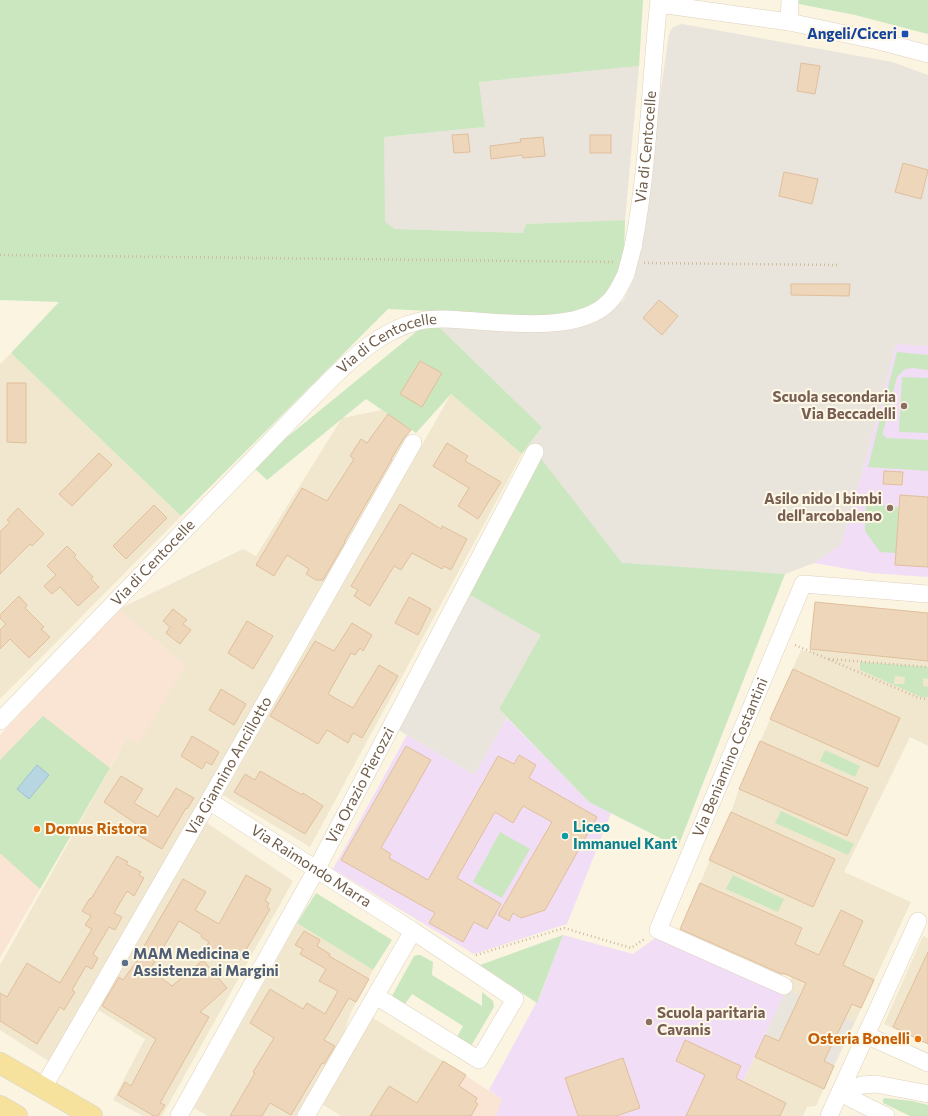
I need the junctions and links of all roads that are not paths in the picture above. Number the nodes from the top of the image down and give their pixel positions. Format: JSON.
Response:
{"nodes":[{"id":1,"x":790,"y":0,"type":"edge"},
{"id":2,"x":659,"y":2,"type":"edge"},
{"id":3,"x":789,"y":22,"type":"junction"},
{"id":4,"x":928,"y":54,"type":"edge"},
{"id":5,"x":413,"y":443,"type":"dead end"},
{"id":6,"x":536,"y":452,"type":"dead end"},
{"id":7,"x":928,"y":594,"type":"edge"},
{"id":8,"x":0,"y":721,"type":"edge"},
{"id":9,"x":209,"y":801,"type":"junction"},
{"id":10,"x":316,"y":870,"type":"junction"},
{"id":11,"x":918,"y":921,"type":"dead end"},
{"id":12,"x":413,"y":932,"type":"junction"},
{"id":13,"x":784,"y":986,"type":"dead end"},
{"id":14,"x":376,"y":996,"type":"junction"},
{"id":15,"x":866,"y":1035,"type":"junction"},
{"id":16,"x":0,"y":1063,"type":"edge"},
{"id":17,"x":928,"y":1063,"type":"edge"},
{"id":18,"x":43,"y":1088,"type":"junction"},
{"id":19,"x":840,"y":1093,"type":"junction"},
{"id":20,"x":928,"y":1094,"type":"edge"},
{"id":21,"x":0,"y":1106,"type":"edge"},
{"id":22,"x":17,"y":1116,"type":"edge"},
{"id":23,"x":92,"y":1116,"type":"edge"},
{"id":24,"x":179,"y":1116,"type":"edge"},
{"id":25,"x":306,"y":1116,"type":"edge"},
{"id":26,"x":829,"y":1116,"type":"edge"},
{"id":27,"x":886,"y":1116,"type":"edge"}],
"edges":[{"from":1,"to":3,"type":"street"},
{"from":2,"to":3,"type":"street"},
{"from":2,"to":8,"type":"street","name":"Via di Centocelle","bridge":true},
{"from":3,"to":4,"type":"street"},
{"from":5,"to":9,"type":"street","name":"Via Giannino Ancillotto"},
{"from":6,"to":10,"type":"street","name":"Via Orazio Pierozzi"},
{"from":7,"to":13,"type":"street","name":"Via Beniamino Costantini"},
{"from":9,"to":10,"type":"street","name":"Via Raimondo Marra"},
{"from":9,"to":18,"type":"street","name":"Via Giannino Ancillotto"},
{"from":10,"to":12,"type":"street","name":"Via Raimondo Marra"},
{"from":10,"to":24,"type":"street","name":"Via Orazio Pierozzi"},
{"from":11,"to":15,"type":"street"},
{"from":12,"to":14,"type":"street"},
{"from":12,"to":14,"type":"street","name":"Via Raimondo Marra"},
{"from":14,"to":25,"type":"street"},
{"from":15,"to":17,"type":"street"},
{"from":15,"to":19,"type":"street"},
{"from":16,"to":18,"type":"main road"},
{"from":18,"to":23,"type":"main road"},
{"from":19,"to":20,"type":"street"},
{"from":19,"to":26,"type":"street"},
{"from":19,"to":27,"type":"street"},
{"from":21,"to":22,"type":"main road"}]}
